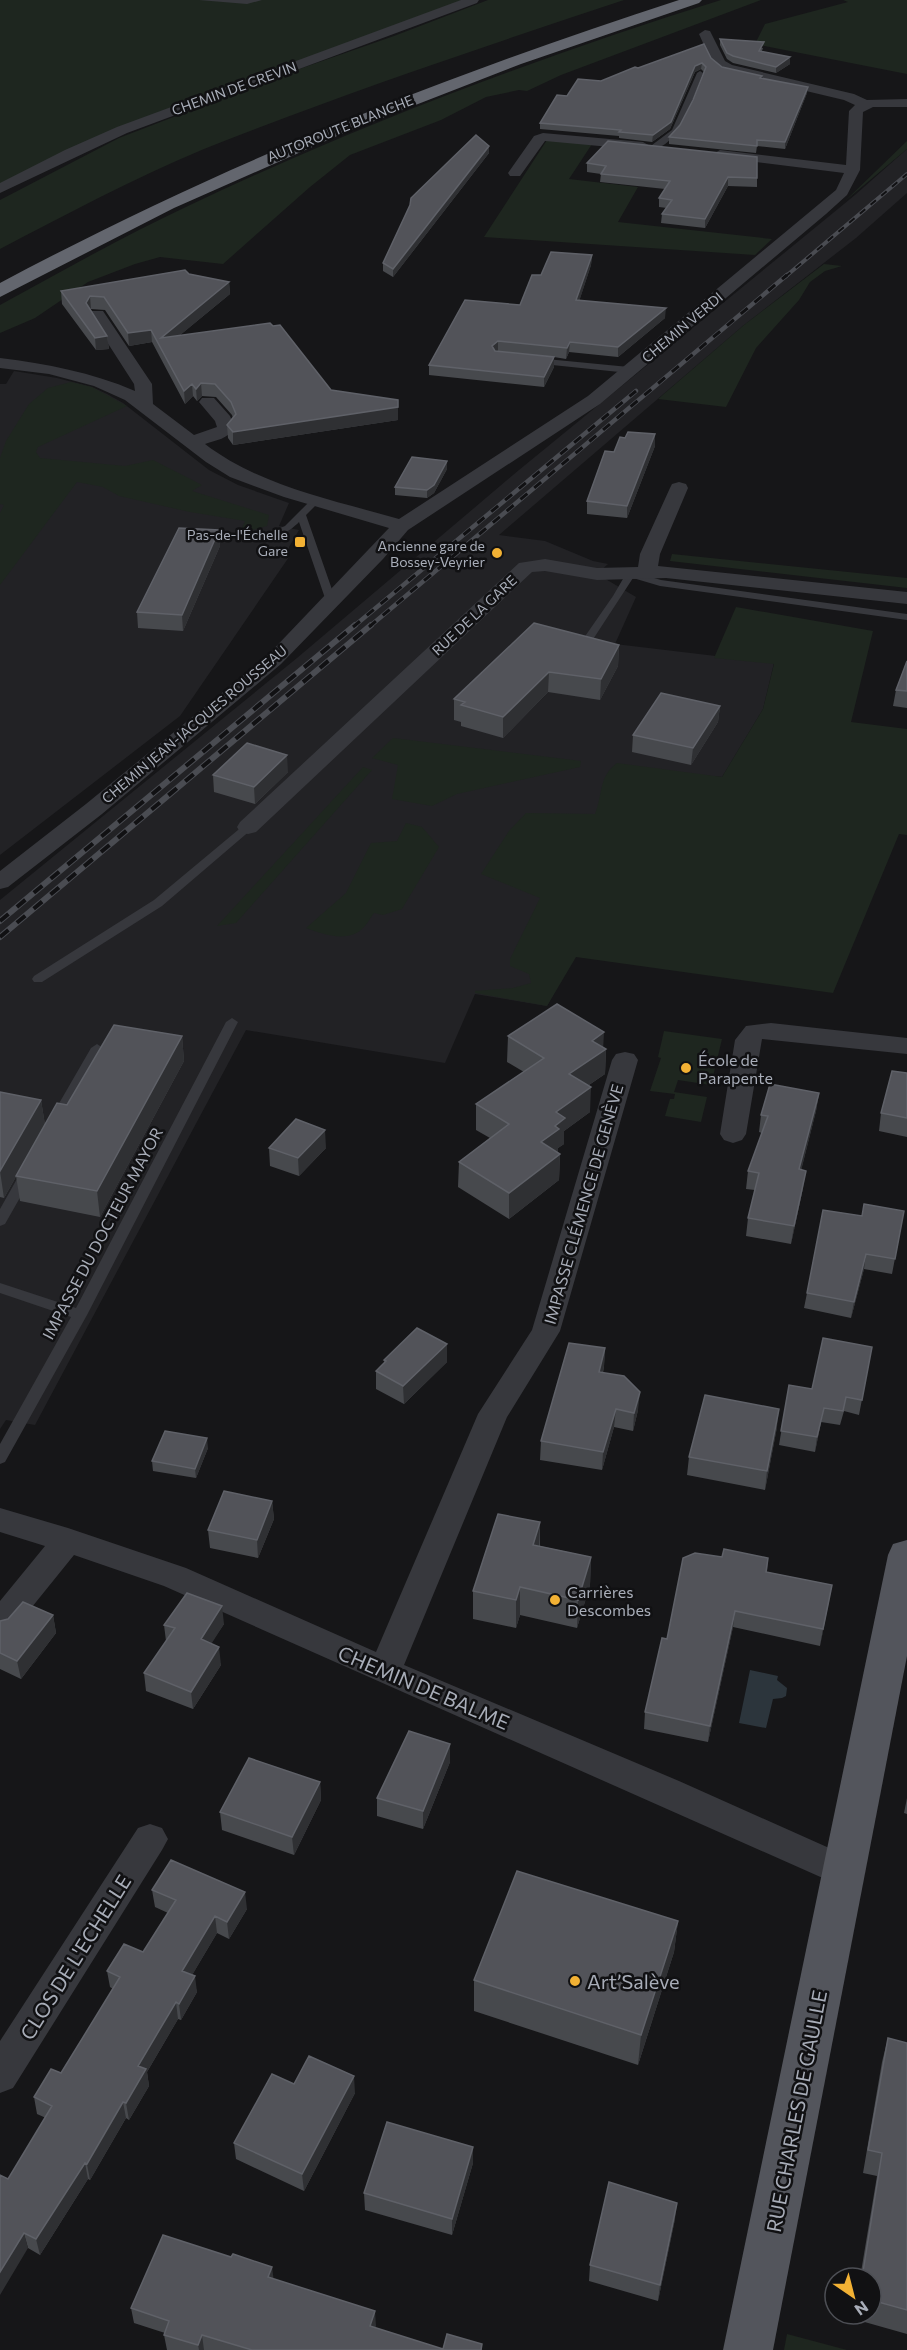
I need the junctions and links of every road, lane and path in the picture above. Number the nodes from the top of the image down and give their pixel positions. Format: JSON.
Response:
{"nodes":[{"id":1,"x":202,"y":0,"type":"edge"},
{"id":2,"x":260,"y":0,"type":"edge"},
{"id":3,"x":473,"y":0,"type":"edge"},
{"id":4,"x":653,"y":0,"type":"edge"},
{"id":5,"x":694,"y":0,"type":"edge"},
{"id":6,"x":705,"y":34,"type":"dead end"},
{"id":7,"x":700,"y":73,"type":"edge"},
{"id":8,"x":907,"y":103,"type":"edge"},
{"id":9,"x":866,"y":105,"type":"junction"},
{"id":10,"x":655,"y":147,"type":"junction"},
{"id":11,"x":673,"y":149,"type":"edge"},
{"id":12,"x":704,"y":153,"type":"edge"},
{"id":13,"x":221,"y":161,"type":"dead end"},
{"id":14,"x":853,"y":170,"type":"junction"},
{"id":15,"x":515,"y":173,"type":"dead end"},
{"id":16,"x":0,"y":189,"type":"edge"},
{"id":17,"x":0,"y":291,"type":"edge"},
{"id":18,"x":97,"y":314,"type":"dead end"},
{"id":19,"x":524,"y":359,"type":"edge"},
{"id":20,"x":0,"y":363,"type":"edge"},
{"id":21,"x":629,"y":370,"type":"junction"},
{"id":22,"x":208,"y":402,"type":"dead end"},
{"id":23,"x":144,"y":405,"type":"junction"},
{"id":24,"x":191,"y":442,"type":"junction"},
{"id":25,"x":679,"y":488,"type":"dead end"},
{"id":26,"x":316,"y":500,"type":"junction"},
{"id":27,"x":302,"y":516,"type":"junction"},
{"id":28,"x":400,"y":526,"type":"junction"},
{"id":29,"x":261,"y":538,"type":"dead end"},
{"id":30,"x":638,"y":573,"type":"junction"},
{"id":31,"x":907,"y":598,"type":"edge"},
{"id":32,"x":332,"y":601,"type":"junction"},
{"id":33,"x":907,"y":617,"type":"edge"},
{"id":34,"x":584,"y":645,"type":"edge"},
{"id":35,"x":248,"y":827,"type":"joint"},
{"id":36,"x":0,"y":882,"type":"edge"},
{"id":37,"x":38,"y":979,"type":"dead end"},
{"id":38,"x":232,"y":1022,"type":"dead end"},
{"id":39,"x":907,"y":1046,"type":"edge"},
{"id":40,"x":97,"y":1048,"type":"dead end"},
{"id":41,"x":626,"y":1060,"type":"dead end"},
{"id":42,"x":51,"y":1129,"type":"edge"},
{"id":43,"x":733,"y":1134,"type":"dead end"},
{"id":44,"x":34,"y":1160,"type":"edge"},
{"id":45,"x":0,"y":1221,"type":"edge"},
{"id":46,"x":0,"y":1288,"type":"edge"},
{"id":47,"x":80,"y":1315,"type":"junction"},
{"id":48,"x":0,"y":1458,"type":"edge"},
{"id":49,"x":0,"y":1520,"type":"edge"},
{"id":50,"x":68,"y":1539,"type":"junction"},
{"id":51,"x":907,"y":1555,"type":"edge"},
{"id":52,"x":0,"y":1624,"type":"edge"},
{"id":53,"x":385,"y":1671,"type":"junction"},
{"id":54,"x":150,"y":1839,"type":"dead end"},
{"id":55,"x":843,"y":1871,"type":"junction"},
{"id":56,"x":0,"y":2075,"type":"edge"},
{"id":57,"x":748,"y":2350,"type":"edge"}],
"edges":[{"from":1,"to":2,"type":"lane"},
{"from":3,"to":16,"type":"street","name":"CHEMIN DE CREVIN"},
{"from":4,"to":13,"type":"highway","name":"AUTOROUTE BLANCHE"},
{"from":5,"to":17,"type":"highway","name":"AUTOROUTE BLANCHE"},
{"from":6,"to":9,"type":"street"},
{"from":7,"to":10,"type":"lane"},
{"from":8,"to":9,"type":"street"},
{"from":9,"to":14,"type":"street","name":"CHEMIN VERDI"},
{"from":10,"to":11,"type":"street"},
{"from":10,"to":15,"type":"street"},
{"from":12,"to":14,"type":"street"},
{"from":14,"to":21,"type":"street","name":"CHEMIN VERDI"},
{"from":18,"to":23,"type":"street"},
{"from":19,"to":21,"type":"lane"},
{"from":20,"to":23,"type":"street"},
{"from":21,"to":28,"type":"street","name":"CHEMIN VERDI"},
{"from":22,"to":24,"type":"street"},
{"from":23,"to":24,"type":"street"},
{"from":24,"to":26,"type":"street"},
{"from":25,"to":30,"type":"street"},
{"from":26,"to":27,"type":"lane"},
{"from":26,"to":28,"type":"street"},
{"from":27,"to":29,"type":"lane"},
{"from":27,"to":32,"type":"lane"},
{"from":28,"to":32,"type":"street","name":"CHEMIN JEAN-JACQUES ROUSSEAU"},
{"from":30,"to":31,"type":"street","name":"RUE DE LA GARE"},
{"from":30,"to":33,"type":"lane"},
{"from":30,"to":34,"type":"lane"},
{"from":30,"to":35,"type":"street","name":"RUE DE LA GARE"},
{"from":32,"to":36,"type":"street","name":"CHEMIN JEAN-JACQUES ROUSSEAU"},
{"from":35,"to":37,"type":"lane"},
{"from":38,"to":47,"type":"lane","name":"IMPASSE DU DOCTEUR MAYOR"},
{"from":39,"to":43,"type":"street"},
{"from":40,"to":42,"type":"lane"},
{"from":41,"to":53,"type":"street","name":"IMPASSE CLÉMENCE DE GENÈVE"},
{"from":44,"to":45,"type":"lane"},
{"from":46,"to":47,"type":"lane"},
{"from":47,"to":48,"type":"lane","name":"IMPASSE DU DOCTEUR MAYOR"},
{"from":49,"to":50,"type":"street","name":"CHEMIN DE BALME"},
{"from":50,"to":52,"type":"street"},
{"from":50,"to":53,"type":"street","name":"CHEMIN DE BALME"},
{"from":51,"to":55,"type":"main road","name":"RUE CHARLES DE GAULLE"},
{"from":53,"to":55,"type":"street","name":"CHEMIN DE BALME"},
{"from":54,"to":56,"type":"street","name":"CLOS DE L'ECHELLE"},
{"from":55,"to":57,"type":"main road","name":"RUE CHARLES DE GAULLE"}]}
